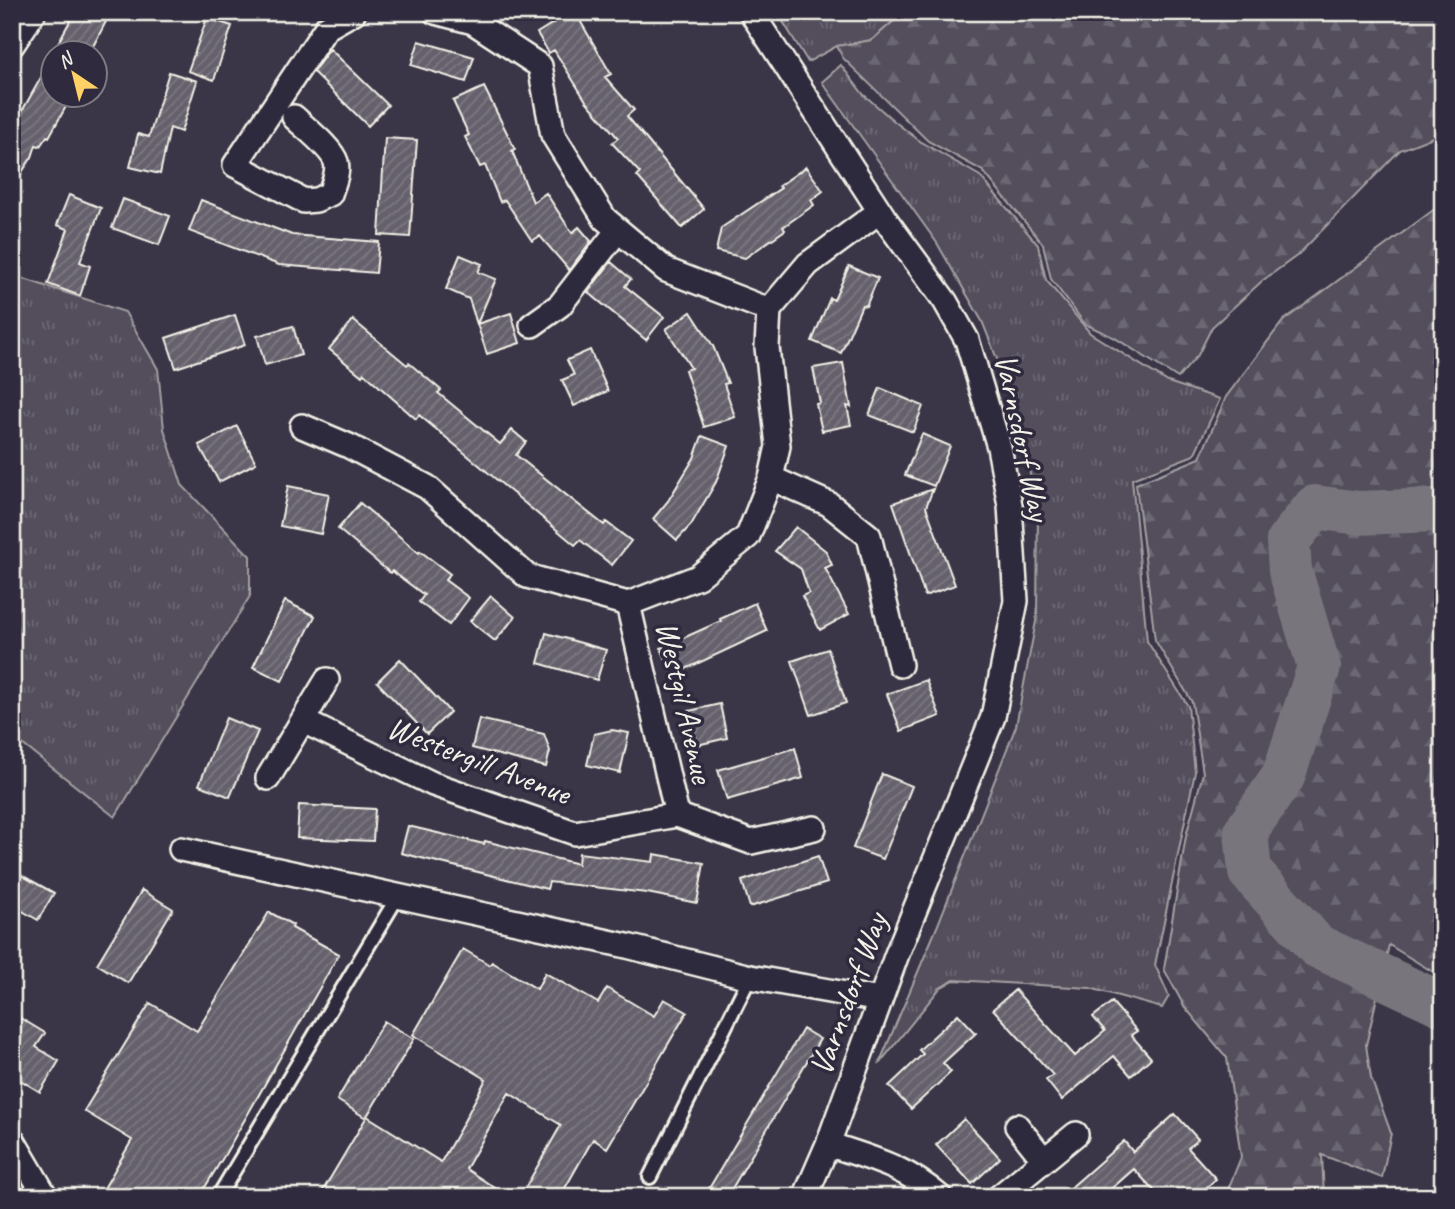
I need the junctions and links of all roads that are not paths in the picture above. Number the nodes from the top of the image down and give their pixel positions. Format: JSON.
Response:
{"nodes":[{"id":1,"x":34,"y":12,"type":"edge"},
{"id":2,"x":354,"y":12,"type":"edge"},
{"id":3,"x":435,"y":12,"type":"edge"},
{"id":4,"x":751,"y":12,"type":"edge"},
{"id":5,"x":12,"y":45,"type":"edge"},
{"id":6,"x":294,"y":117,"type":"dead end"},
{"id":7,"x":880,"y":211,"type":"junction"},
{"id":8,"x":618,"y":229,"type":"junction"},
{"id":9,"x":769,"y":310,"type":"junction"},
{"id":10,"x":532,"y":325,"type":"dead end"},
{"id":11,"x":302,"y":426,"type":"dead end"},
{"id":12,"x":771,"y":478,"type":"junction"},
{"id":13,"x":628,"y":604,"type":"junction"},
{"id":14,"x":900,"y":666,"type":"dead end"},
{"id":15,"x":327,"y":680,"type":"dead end"},
{"id":16,"x":303,"y":721,"type":"junction"},
{"id":17,"x":268,"y":778,"type":"dead end"},
{"id":18,"x":677,"y":815,"type":"junction"},
{"id":19,"x":814,"y":828,"type":"dead end"},
{"id":20,"x":181,"y":849,"type":"dead end"},
{"id":21,"x":398,"y":896,"type":"junction"},
{"id":22,"x":750,"y":977,"type":"junction"},
{"id":23,"x":880,"y":1000,"type":"junction"},
{"id":24,"x":1017,"y":1126,"type":"dead end"},
{"id":25,"x":1076,"y":1134,"type":"dead end"},
{"id":26,"x":12,"y":1139,"type":"edge"},
{"id":27,"x":828,"y":1144,"type":"junction"},
{"id":28,"x":1044,"y":1160,"type":"junction"},
{"id":29,"x":650,"y":1177,"type":"dead end"},
{"id":30,"x":46,"y":1197,"type":"edge"},
{"id":31,"x":218,"y":1197,"type":"edge"},
{"id":32,"x":804,"y":1197,"type":"edge"},
{"id":33,"x":940,"y":1197,"type":"edge"},
{"id":34,"x":999,"y":1197,"type":"edge"}],
"edges":[{"from":1,"to":5,"type":"street"},
{"from":2,"to":6,"type":"street"},
{"from":3,"to":8,"type":"street"},
{"from":4,"to":7,"type":"street","name":"Varnsdorf Way"},
{"from":7,"to":9,"type":"street"},
{"from":7,"to":23,"type":"street","name":"Varnsdorf Way"},
{"from":8,"to":9,"type":"street"},
{"from":8,"to":10,"type":"street"},
{"from":9,"to":12,"type":"street"},
{"from":11,"to":13,"type":"street"},
{"from":12,"to":13,"type":"street"},
{"from":12,"to":14,"type":"street"},
{"from":13,"to":18,"type":"street","name":"Westgil Avenue"},
{"from":15,"to":16,"type":"street"},
{"from":16,"to":17,"type":"street"},
{"from":16,"to":18,"type":"street","name":"Westergill Avenue"},
{"from":18,"to":19,"type":"street"},
{"from":20,"to":21,"type":"street"},
{"from":21,"to":22,"type":"street"},
{"from":21,"to":31,"type":"lane"},
{"from":22,"to":23,"type":"street"},
{"from":22,"to":29,"type":"lane"},
{"from":23,"to":27,"type":"street","name":"Varnsdorf Way"},
{"from":24,"to":28,"type":"street"},
{"from":25,"to":28,"type":"street"},
{"from":26,"to":30,"type":"street"},
{"from":27,"to":32,"type":"street","name":"Varnsdorf Way"},
{"from":27,"to":33,"type":"street"},
{"from":28,"to":34,"type":"street"}]}
